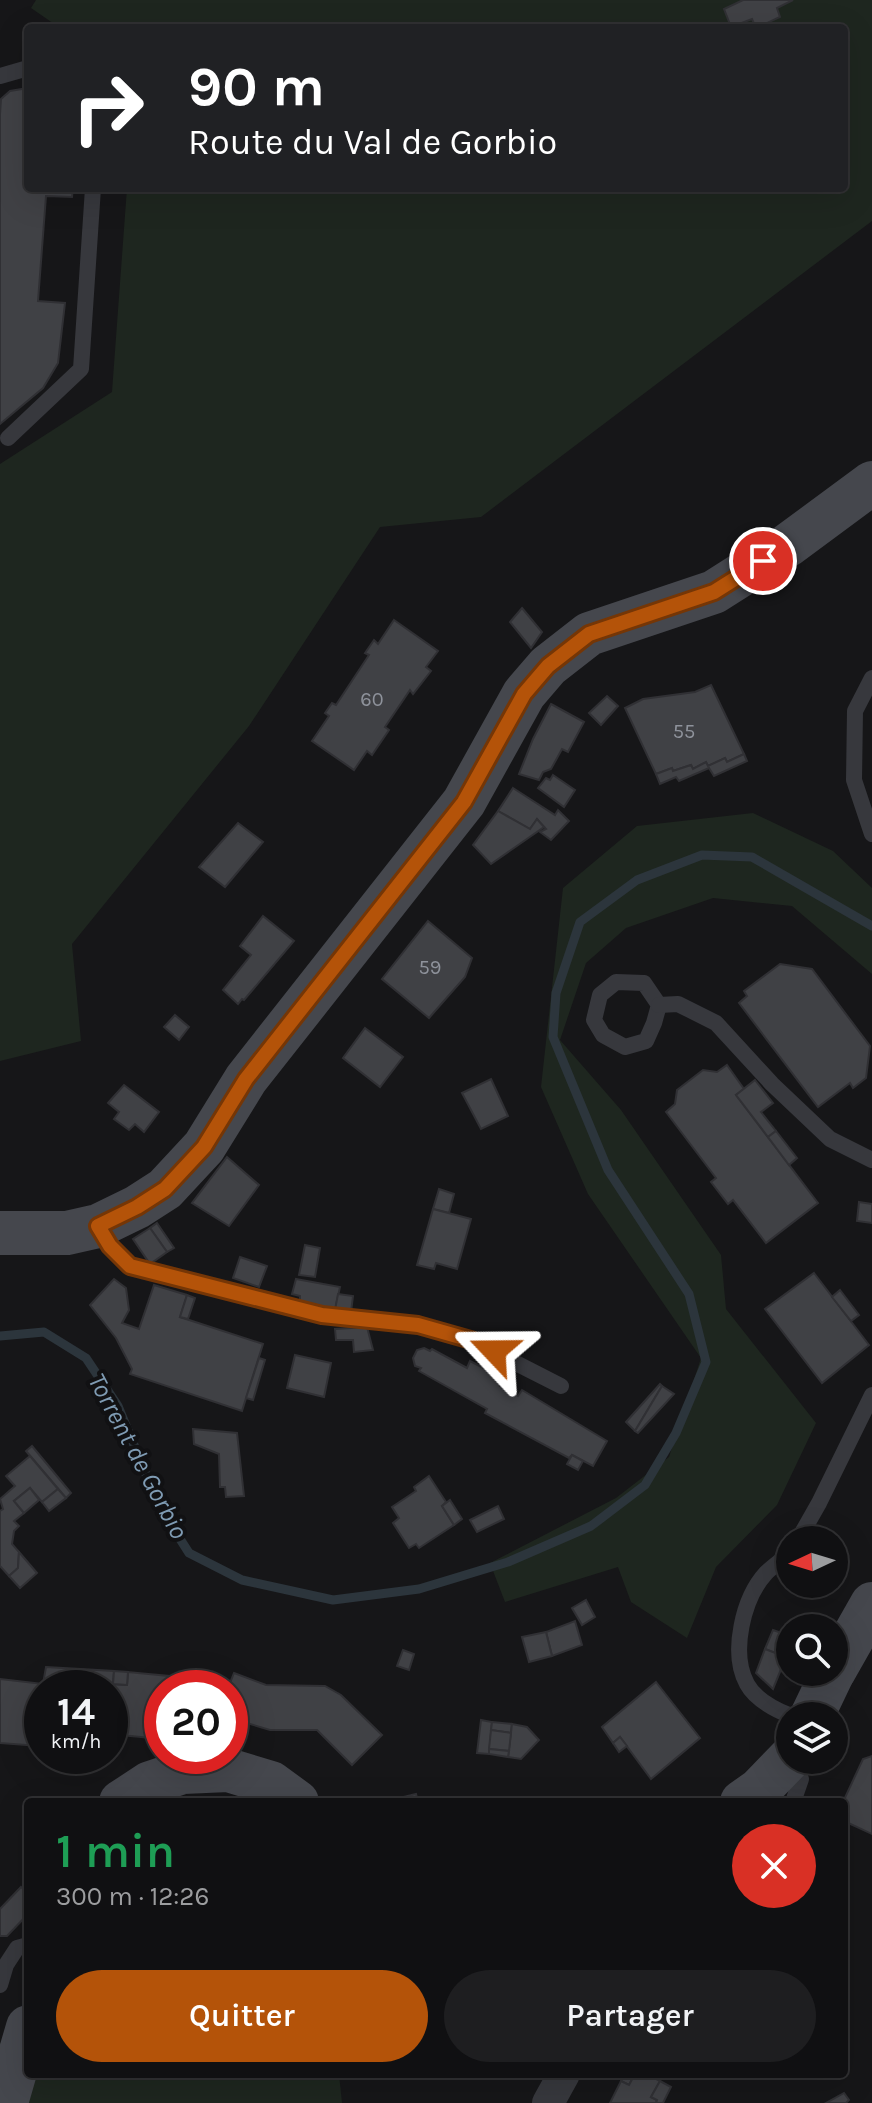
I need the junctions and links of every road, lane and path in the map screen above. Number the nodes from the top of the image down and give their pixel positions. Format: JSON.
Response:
{"nodes":[{"id":1,"x":24,"y":69,"type":"edge"},
{"id":2,"x":0,"y":76,"type":"edge"},
{"id":3,"x":93,"y":192,"type":"edge"},
{"id":4,"x":8,"y":438,"type":"dead end"},
{"id":5,"x":872,"y":483,"type":"edge"},
{"id":6,"x":872,"y":678,"type":"edge"},
{"id":7,"x":872,"y":834,"type":"edge"},
{"id":8,"x":659,"y":1005,"type":"junction"},
{"id":9,"x":872,"y":1160,"type":"edge"},
{"id":10,"x":98,"y":1226,"type":"junction"},
{"id":11,"x":0,"y":1233,"type":"edge"},
{"id":12,"x":561,"y":1386,"type":"dead end"},
{"id":13,"x":872,"y":1395,"type":"edge"},
{"id":14,"x":806,"y":1526,"type":"edge"},
{"id":15,"x":776,"y":1565,"type":"edge"},
{"id":16,"x":872,"y":1604,"type":"edge"},
{"id":17,"x":848,"y":1646,"type":"edge"},
{"id":18,"x":776,"y":1710,"type":"edge"},
{"id":19,"x":776,"y":1774,"type":"edge"},
{"id":20,"x":799,"y":1774,"type":"edge"},
{"id":21,"x":127,"y":1798,"type":"edge"},
{"id":22,"x":292,"y":1798,"type":"edge"},
{"id":23,"x":748,"y":1798,"type":"edge"},
{"id":24,"x":794,"y":1798,"type":"edge"},
{"id":25,"x":24,"y":1946,"type":"edge"},
{"id":26,"x":0,"y":1985,"type":"edge"},
{"id":27,"x":24,"y":2041,"type":"edge"},
{"id":28,"x":562,"y":2078,"type":"edge"},
{"id":29,"x":6,"y":2103,"type":"edge"},
{"id":30,"x":548,"y":2103,"type":"edge"}],
"edges":[{"from":1,"to":2,"type":"lane"},
{"from":3,"to":4,"type":"lane"},
{"from":5,"to":10,"type":"street"},
{"from":6,"to":7,"type":"lane"},
{"from":8,"to":8,"type":"lane"},
{"from":8,"to":9,"type":"lane"},
{"from":10,"to":11,"type":"street"},
{"from":10,"to":12,"type":"lane"},
{"from":13,"to":14,"type":"lane"},
{"from":15,"to":18,"type":"lane"},
{"from":16,"to":17,"type":"street"},
{"from":19,"to":23,"type":"street"},
{"from":20,"to":24,"type":"lane"},
{"from":21,"to":22,"type":"street"},
{"from":25,"to":26,"type":"lane"},
{"from":27,"to":29,"type":"street"},
{"from":28,"to":30,"type":"street"}]}
